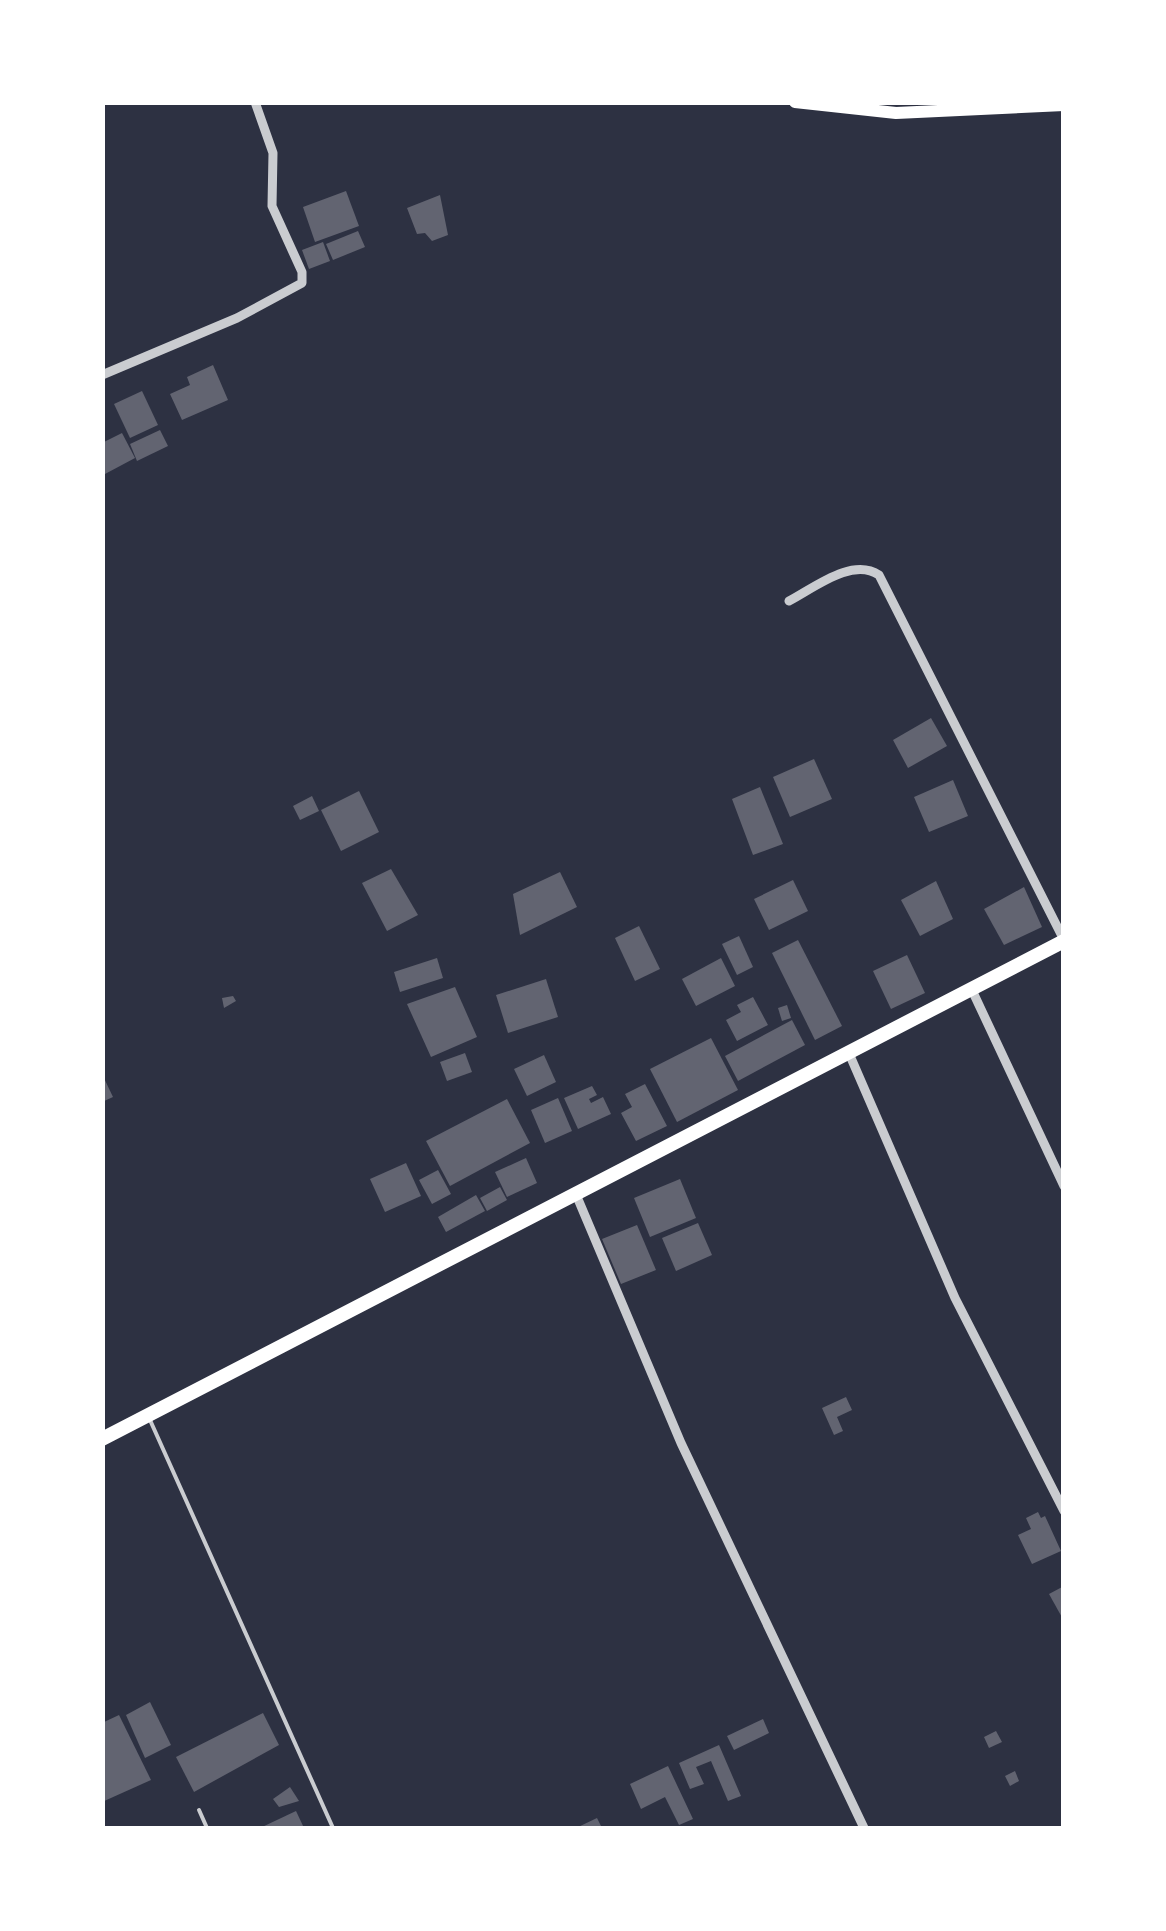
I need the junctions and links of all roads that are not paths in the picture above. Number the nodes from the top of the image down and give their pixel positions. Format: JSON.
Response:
{"nodes":[{"id":1,"x":255,"y":102,"type":"edge"},
{"id":2,"x":795,"y":102,"type":"edge"},
{"id":3,"x":1064,"y":105,"type":"edge"},
{"id":4,"x":102,"y":375,"type":"edge"},
{"id":5,"x":789,"y":601,"type":"dead end"},
{"id":6,"x":1064,"y":940,"type":"edge"},
{"id":7,"x":971,"y":988,"type":"junction"},
{"id":8,"x":848,"y":1051,"type":"junction"},
{"id":9,"x":1064,"y":1186,"type":"edge"},
{"id":10,"x":575,"y":1192,"type":"junction"},
{"id":11,"x":148,"y":1416,"type":"junction"},
{"id":12,"x":102,"y":1438,"type":"edge"},
{"id":13,"x":1064,"y":1511,"type":"edge"},
{"id":14,"x":199,"y":1810,"type":"dead end"},
{"id":15,"x":207,"y":1828,"type":"edge"},
{"id":16,"x":333,"y":1828,"type":"edge"},
{"id":17,"x":864,"y":1828,"type":"edge"}],
"edges":[{"from":1,"to":4,"type":"street"},
{"from":2,"to":3,"type":"main road"},
{"from":5,"to":6,"type":"street"},
{"from":6,"to":7,"type":"main road"},
{"from":7,"to":8,"type":"main road"},
{"from":7,"to":9,"type":"street"},
{"from":8,"to":10,"type":"main road"},
{"from":8,"to":13,"type":"street"},
{"from":10,"to":11,"type":"main road"},
{"from":10,"to":17,"type":"street"},
{"from":11,"to":12,"type":"main road"},
{"from":11,"to":16,"type":"lane"},
{"from":14,"to":15,"type":"lane"}]}
